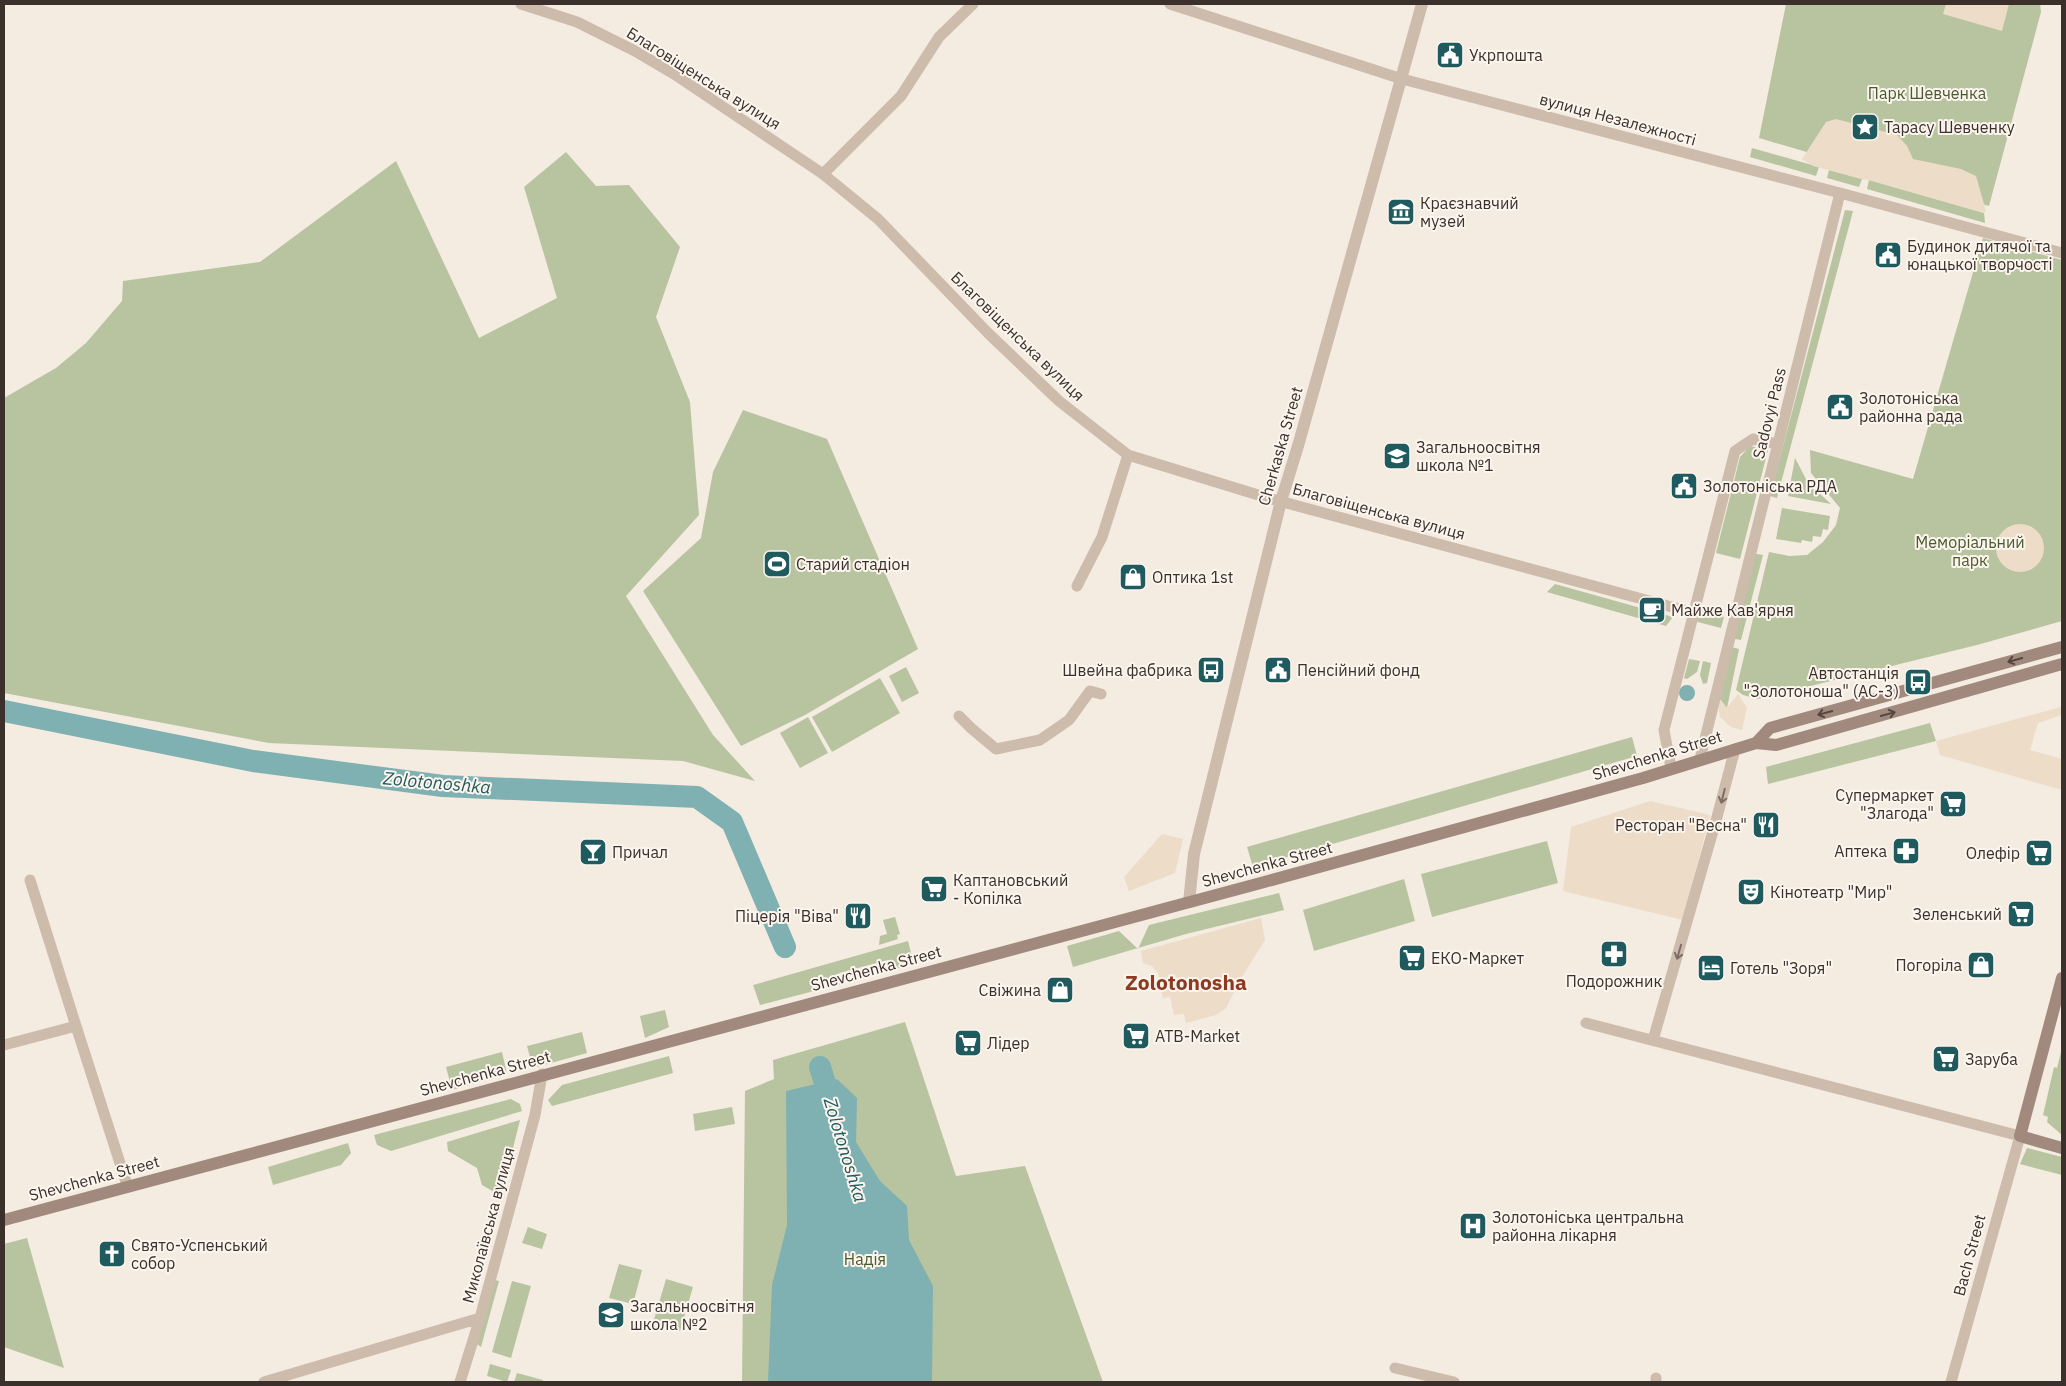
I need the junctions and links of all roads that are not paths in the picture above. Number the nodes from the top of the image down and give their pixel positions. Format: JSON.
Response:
{"nodes":[{"id":1,"x":521,"y":4,"type":"edge"},
{"id":2,"x":973,"y":4,"type":"edge"},
{"id":3,"x":1170,"y":4,"type":"edge"},
{"id":4,"x":1422,"y":4,"type":"edge"},
{"id":5,"x":1402,"y":79,"type":"junction"},
{"id":6,"x":823,"y":174,"type":"junction"},
{"id":7,"x":1840,"y":192,"type":"junction"},
{"id":8,"x":2062,"y":253,"type":"edge"},
{"id":9,"x":1778,"y":444,"type":"junction"},
{"id":10,"x":1128,"y":455,"type":"junction"},
{"id":11,"x":1281,"y":501,"type":"junction"},
{"id":12,"x":1077,"y":586,"type":"dead end"},
{"id":13,"x":1694,"y":613,"type":"junction"},
{"id":14,"x":2062,"y":647,"type":"edge"},
{"id":15,"x":2062,"y":664,"type":"edge"},
{"id":16,"x":1101,"y":694,"type":"dead end"},
{"id":17,"x":959,"y":716,"type":"dead end"},
{"id":18,"x":1756,"y":743,"type":"junction"},
{"id":19,"x":1735,"y":749,"type":"junction"},
{"id":20,"x":1700,"y":759,"type":"junction"},
{"id":21,"x":1671,"y":768,"type":"junction"},
{"id":22,"x":30,"y":880,"type":"dead end"},
{"id":23,"x":1189,"y":902,"type":"junction"},
{"id":24,"x":2062,"y":978,"type":"edge"},
{"id":25,"x":1586,"y":1023,"type":"dead end"},
{"id":26,"x":76,"y":1026,"type":"junction"},
{"id":27,"x":1653,"y":1040,"type":"junction"},
{"id":28,"x":4,"y":1045,"type":"edge"},
{"id":29,"x":542,"y":1074,"type":"junction"},
{"id":30,"x":2020,"y":1136,"type":"junction"},
{"id":31,"x":2062,"y":1148,"type":"edge"},
{"id":32,"x":127,"y":1185,"type":"junction"},
{"id":33,"x":4,"y":1220,"type":"edge"},
{"id":34,"x":480,"y":1318,"type":"junction"},
{"id":35,"x":1395,"y":1368,"type":"dead end"},
{"id":36,"x":264,"y":1382,"type":"edge"},
{"id":37,"x":460,"y":1382,"type":"edge"},
{"id":38,"x":1454,"y":1382,"type":"edge"},
{"id":39,"x":1951,"y":1382,"type":"edge"}],
"edges":[{"from":1,"to":6,"type":"street","name":"Благовіщенська вулиця"},
{"from":2,"to":6,"type":"street"},
{"from":3,"to":5,"type":"street","name":"вулиця Незалежності"},
{"from":4,"to":5,"type":"street","name":"Cherkaska Street"},
{"from":5,"to":7,"type":"street","name":"вулиця Незалежності"},
{"from":5,"to":11,"type":"street","name":"Cherkaska Street"},
{"from":6,"to":10,"type":"street","name":"Благовіщенська вулиця"},
{"from":7,"to":8,"type":"street","name":"вулиця Незалежності"},
{"from":7,"to":9,"type":"street","name":"Sadovyi Pass"},
{"from":9,"to":13,"type":"street"},
{"from":9,"to":20,"type":"street","name":"Sadovyi Pass"},
{"from":10,"to":11,"type":"street","name":"Благовіщенська вулиця"},
{"from":10,"to":12,"type":"street"},
{"from":11,"to":13,"type":"street","name":"Благовіщенська вулиця"},
{"from":11,"to":23,"type":"street","name":"Cherkaska Street"},
{"from":13,"to":21,"type":"street"},
{"from":14,"to":18,"type":"main road","name":"Shevchenka Street","one_way":true},
{"from":18,"to":15,"type":"main road","name":"Shevchenka Street","one_way":true},
{"from":16,"to":17,"type":"street"},
{"from":18,"to":19,"type":"main road","name":"Shevchenka Street"},
{"from":19,"to":20,"type":"main road","name":"Shevchenka Street"},
{"from":19,"to":27,"type":"street","one_way":true},
{"from":20,"to":21,"type":"main road","name":"Shevchenka Street"},
{"from":21,"to":23,"type":"main road","name":"Shevchenka Street"},
{"from":22,"to":26,"type":"street"},
{"from":23,"to":29,"type":"main road","name":"Shevchenka Street"},
{"from":24,"to":30,"type":"main road"},
{"from":25,"to":27,"type":"street"},
{"from":26,"to":28,"type":"street"},
{"from":26,"to":32,"type":"street"},
{"from":27,"to":30,"type":"street"},
{"from":29,"to":32,"type":"main road","name":"Shevchenka Street"},
{"from":29,"to":34,"type":"street","name":"Миколаївська вулиця"},
{"from":30,"to":31,"type":"main road"},
{"from":30,"to":39,"type":"street","name":"Bach Street"},
{"from":32,"to":33,"type":"main road","name":"Shevchenka Street"},
{"from":34,"to":36,"type":"street"},
{"from":34,"to":37,"type":"street","name":"Миколаївська вулиця"},
{"from":35,"to":38,"type":"street"}]}
